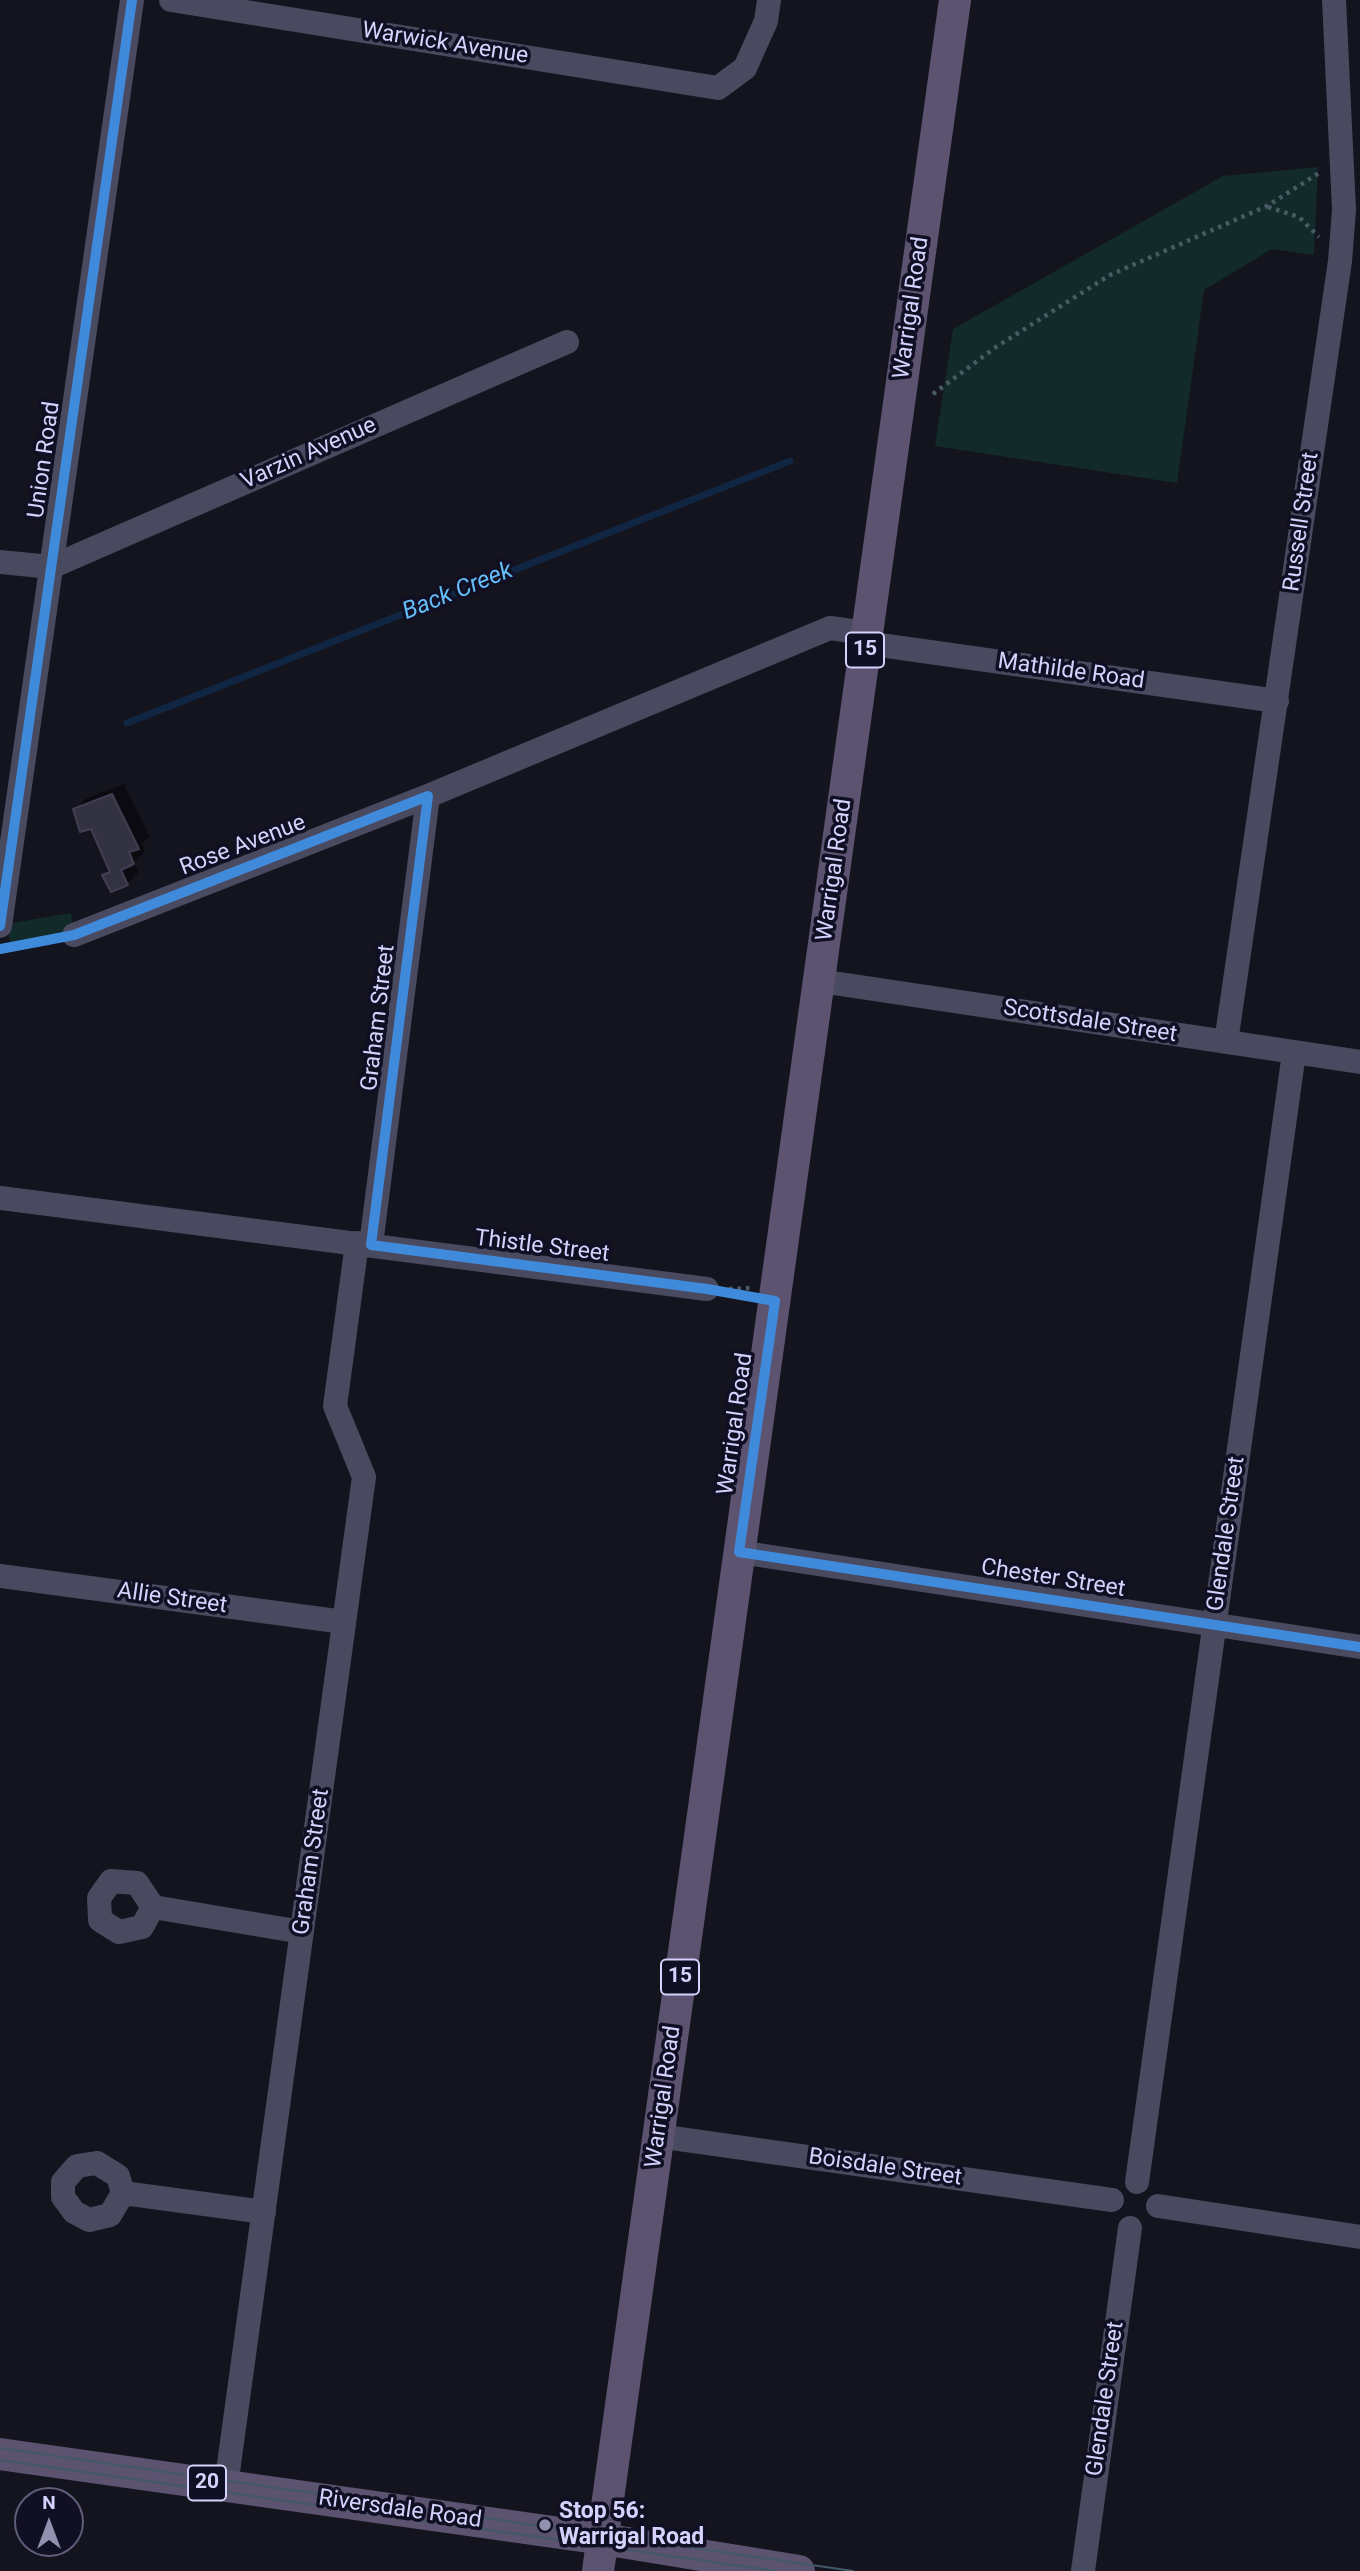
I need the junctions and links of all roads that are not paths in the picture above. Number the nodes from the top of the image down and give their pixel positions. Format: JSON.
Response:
{"nodes":[{"id":1,"x":132,"y":0,"type":"edge"},
{"id":2,"x":171,"y":0,"type":"edge"},
{"id":3,"x":769,"y":0,"type":"edge"},
{"id":4,"x":955,"y":0,"type":"edge"},
{"id":5,"x":1334,"y":0,"type":"edge"},
{"id":6,"x":567,"y":342,"type":"dead end"},
{"id":7,"x":0,"y":562,"type":"edge"},
{"id":8,"x":51,"y":567,"type":"junction"},
{"id":9,"x":867,"y":638,"type":"junction"},
{"id":10,"x":1277,"y":701,"type":"junction"},
{"id":11,"x":428,"y":796,"type":"junction"},
{"id":12,"x":0,"y":926,"type":"edge"},
{"id":13,"x":74,"y":935,"type":"dead end"},
{"id":14,"x":820,"y":981,"type":"junction"},
{"id":15,"x":1226,"y":1042,"type":"junction"},
{"id":16,"x":1294,"y":1053,"type":"junction"},
{"id":17,"x":1360,"y":1062,"type":"edge"},
{"id":18,"x":0,"y":1198,"type":"edge"},
{"id":19,"x":364,"y":1244,"type":"junction"},
{"id":20,"x":707,"y":1289,"type":"road end"},
{"id":21,"x":739,"y":1552,"type":"junction"},
{"id":22,"x":0,"y":1576,"type":"edge"},
{"id":23,"x":344,"y":1622,"type":"junction"},
{"id":24,"x":1214,"y":1625,"type":"junction"},
{"id":25,"x":1360,"y":1647,"type":"edge"},
{"id":26,"x":153,"y":1908,"type":"dead end"},
{"id":27,"x":302,"y":1932,"type":"junction"},
{"id":28,"x":658,"y":2136,"type":"junction"},
{"id":29,"x":1137,"y":2182,"type":"junction"},
{"id":30,"x":123,"y":2193,"type":"dead end"},
{"id":31,"x":1112,"y":2200,"type":"junction"},
{"id":32,"x":1158,"y":2206,"type":"junction"},
{"id":33,"x":264,"y":2212,"type":"junction"},
{"id":34,"x":1130,"y":2228,"type":"junction"},
{"id":35,"x":1360,"y":2237,"type":"edge"},
{"id":36,"x":0,"y":2454,"type":"edge"},
{"id":37,"x":226,"y":2486,"type":"junction"},
{"id":38,"x":603,"y":2539,"type":"junction"},
{"id":39,"x":598,"y":2571,"type":"edge"},
{"id":40,"x":799,"y":2571,"type":"edge"},
{"id":41,"x":1083,"y":2571,"type":"edge"}],
"edges":[{"from":1,"to":8,"type":"street","name":"Union Road"},
{"from":2,"to":3,"type":"street","name":"Warwick Avenue"},
{"from":4,"to":9,"type":"main road","name":"Warrigal Road","number":"15"},
{"from":5,"to":10,"type":"street","name":"Russell Street"},
{"from":6,"to":8,"type":"street","name":"Varzin Avenue"},
{"from":7,"to":8,"type":"street"},
{"from":8,"to":12,"type":"street","name":"Union Road"},
{"from":9,"to":10,"type":"street","name":"Mathilde Road"},
{"from":9,"to":11,"type":"street","name":"Rose Avenue"},
{"from":9,"to":14,"type":"main road","name":"Warrigal Road","number":"15"},
{"from":10,"to":15,"type":"street","name":"Russell Street"},
{"from":11,"to":13,"type":"street","name":"Rose Avenue"},
{"from":11,"to":19,"type":"street","name":"Graham Street"},
{"from":14,"to":15,"type":"street","name":"Scottsdale Street"},
{"from":14,"to":21,"type":"main road","name":"Warrigal Road","number":"15"},
{"from":15,"to":16,"type":"street","name":"Scottsdale Street"},
{"from":16,"to":17,"type":"street","name":"Scottsdale Street"},
{"from":16,"to":24,"type":"street","name":"Glendale Street"},
{"from":18,"to":19,"type":"street","name":"Thistle Street"},
{"from":19,"to":20,"type":"street","name":"Thistle Street"},
{"from":19,"to":23,"type":"street","name":"Graham Street"},
{"from":21,"to":24,"type":"street","name":"Chester Street"},
{"from":21,"to":28,"type":"main road","name":"Warrigal Road","number":"15"},
{"from":22,"to":23,"type":"street","name":"Allie Street"},
{"from":23,"to":27,"type":"street","name":"Graham Street"},
{"from":24,"to":25,"type":"street","name":"Chester Street"},
{"from":24,"to":29,"type":"street","name":"Glendale Street"},
{"from":26,"to":27,"type":"street"},
{"from":27,"to":33,"type":"street","name":"Graham Street"},
{"from":28,"to":31,"type":"street","name":"Boisdale Street"},
{"from":28,"to":38,"type":"main road","name":"Warrigal Road","number":"15"},
{"from":29,"to":31,"type":"street"},
{"from":29,"to":32,"type":"street"},
{"from":30,"to":33,"type":"street"},
{"from":31,"to":34,"type":"street"},
{"from":32,"to":34,"type":"street"},
{"from":32,"to":35,"type":"street"},
{"from":33,"to":37,"type":"street","name":"Graham Street"},
{"from":34,"to":41,"type":"street","name":"Glendale Street"},
{"from":36,"to":37,"type":"main road","name":"Riversdale Road","number":"20"},
{"from":37,"to":38,"type":"main road","name":"Riversdale Road","number":"20"},
{"from":38,"to":39,"type":"main road","name":"Warrigal Road","number":"15"},
{"from":38,"to":40,"type":"main road","name":"Riversdale Road","number":"20"}]}
